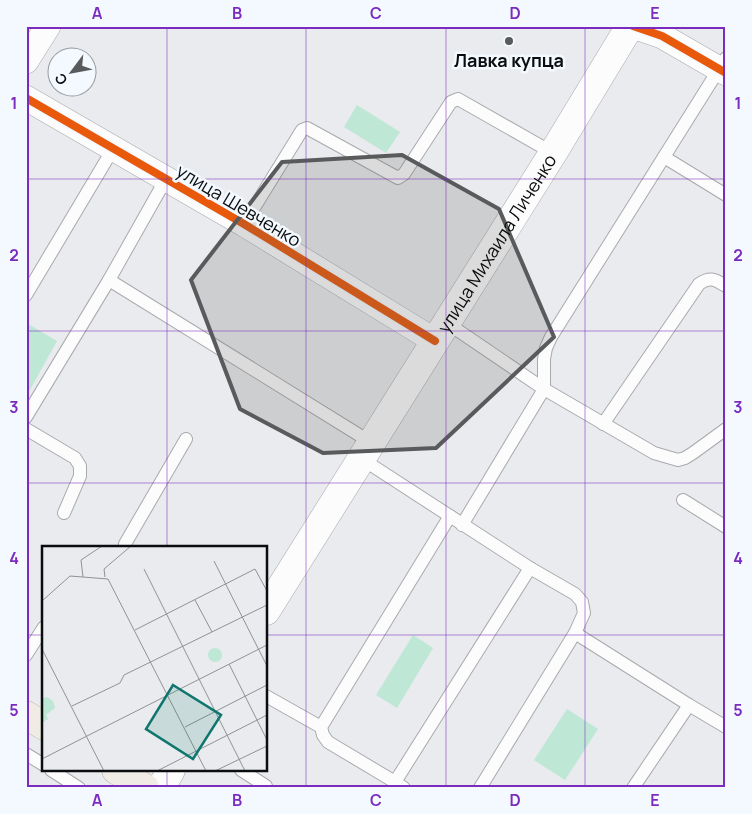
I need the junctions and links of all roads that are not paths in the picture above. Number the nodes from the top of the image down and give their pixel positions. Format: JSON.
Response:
{"nodes":[{"id":1,"x":48,"y":26,"type":"edge"},
{"id":2,"x":632,"y":26,"type":"edge"},
{"id":3,"x":26,"y":61,"type":"edge"},
{"id":4,"x":723,"y":67,"type":"edge"},
{"id":5,"x":26,"y":98,"type":"edge"},
{"id":6,"x":113,"y":149,"type":"junction"},
{"id":7,"x":553,"y":153,"type":"junction"},
{"id":8,"x":664,"y":157,"type":"junction"},
{"id":9,"x":166,"y":179,"type":"junction"},
{"id":10,"x":726,"y":195,"type":"edge"},
{"id":11,"x":244,"y":224,"type":"junction"},
{"id":12,"x":109,"y":280,"type":"junction"},
{"id":13,"x":726,"y":286,"type":"edge"},
{"id":14,"x":26,"y":295,"type":"edge"},
{"id":15,"x":441,"y":332,"type":"junction"},
{"id":16,"x":544,"y":389,"type":"junction"},
{"id":17,"x":26,"y":417,"type":"edge"},
{"id":18,"x":603,"y":424,"type":"junction"},
{"id":19,"x":26,"y":428,"type":"edge"},
{"id":20,"x":726,"y":429,"type":"edge"},
{"id":21,"x":186,"y":439,"type":"dead end"},
{"id":22,"x":367,"y":451,"type":"junction"},
{"id":23,"x":683,"y":500,"type":"dead end"},
{"id":24,"x":64,"y":513,"type":"dead end"},
{"id":25,"x":450,"y":516,"type":"junction"},
{"id":26,"x":462,"y":525,"type":"junction"},
{"id":27,"x":726,"y":526,"type":"edge"},
{"id":28,"x":126,"y":546,"type":"edge"},
{"id":29,"x":530,"y":568,"type":"junction"},
{"id":30,"x":268,"y":608,"type":"edge"},
{"id":31,"x":42,"y":630,"type":"edge"},
{"id":32,"x":575,"y":633,"type":"junction"},
{"id":33,"x":26,"y":655,"type":"edge"},
{"id":34,"x":268,"y":697,"type":"edge"},
{"id":35,"x":689,"y":705,"type":"junction"},
{"id":36,"x":26,"y":715,"type":"edge"},
{"id":37,"x":42,"y":725,"type":"edge"},
{"id":38,"x":320,"y":727,"type":"junction"},
{"id":39,"x":726,"y":727,"type":"edge"},
{"id":40,"x":26,"y":754,"type":"edge"},
{"id":41,"x":42,"y":765,"type":"edge"},
{"id":42,"x":54,"y":772,"type":"edge"},
{"id":43,"x":119,"y":772,"type":"edge"},
{"id":44,"x":170,"y":772,"type":"edge"},
{"id":45,"x":244,"y":772,"type":"edge"},
{"id":46,"x":400,"y":785,"type":"edge"},
{"id":47,"x":266,"y":786,"type":"dead end"},
{"id":48,"x":79,"y":788,"type":"edge"},
{"id":49,"x":144,"y":788,"type":"edge"},
{"id":50,"x":161,"y":788,"type":"edge"},
{"id":51,"x":480,"y":788,"type":"edge"},
{"id":52,"x":633,"y":788,"type":"edge"}],
"edges":[{"from":1,"to":3,"type":"street"},
{"from":2,"to":4,"type":"street"},
{"from":2,"to":7,"type":"main road","name":"улица Михаила Личенко"},
{"from":4,"to":8,"type":"lane"},
{"from":5,"to":6,"type":"street","name":"улица Шевченко"},
{"from":6,"to":9,"type":"street","name":"улица Шевченко"},
{"from":6,"to":14,"type":"lane"},
{"from":7,"to":11,"type":"lane"},
{"from":7,"to":15,"type":"main road","name":"улица Михаила Личенко"},
{"from":8,"to":10,"type":"lane"},
{"from":8,"to":16,"type":"lane"},
{"from":9,"to":11,"type":"street","name":"улица Шевченко"},
{"from":9,"to":12,"type":"lane"},
{"from":11,"to":15,"type":"street","name":"улица Шевченко"},
{"from":12,"to":17,"type":"lane"},
{"from":12,"to":22,"type":"lane"},
{"from":13,"to":18,"type":"lane"},
{"from":15,"to":16,"type":"lane"},
{"from":15,"to":22,"type":"main road","name":"улица Михаила Личенко"},
{"from":16,"to":18,"type":"lane"},
{"from":16,"to":26,"type":"lane"},
{"from":18,"to":20,"type":"lane"},
{"from":19,"to":24,"type":"lane"},
{"from":21,"to":28,"type":"lane"},
{"from":22,"to":25,"type":"lane"},
{"from":22,"to":30,"type":"main road","name":"улица Михаила Личенко"},
{"from":23,"to":27,"type":"lane"},
{"from":25,"to":26,"type":"lane"},
{"from":25,"to":38,"type":"lane"},
{"from":26,"to":29,"type":"lane"},
{"from":29,"to":32,"type":"lane"},
{"from":29,"to":46,"type":"lane"},
{"from":31,"to":33,"type":"lane"},
{"from":32,"to":35,"type":"lane"},
{"from":32,"to":51,"type":"lane"},
{"from":34,"to":38,"type":"lane"},
{"from":35,"to":39,"type":"lane"},
{"from":35,"to":52,"type":"lane"},
{"from":36,"to":37,"type":"main road"},
{"from":38,"to":46,"type":"lane"},
{"from":40,"to":41,"type":"lane"},
{"from":42,"to":48,"type":"lane"},
{"from":43,"to":49,"type":"main road"},
{"from":44,"to":50,"type":"main road"},
{"from":45,"to":47,"type":"lane"}]}
